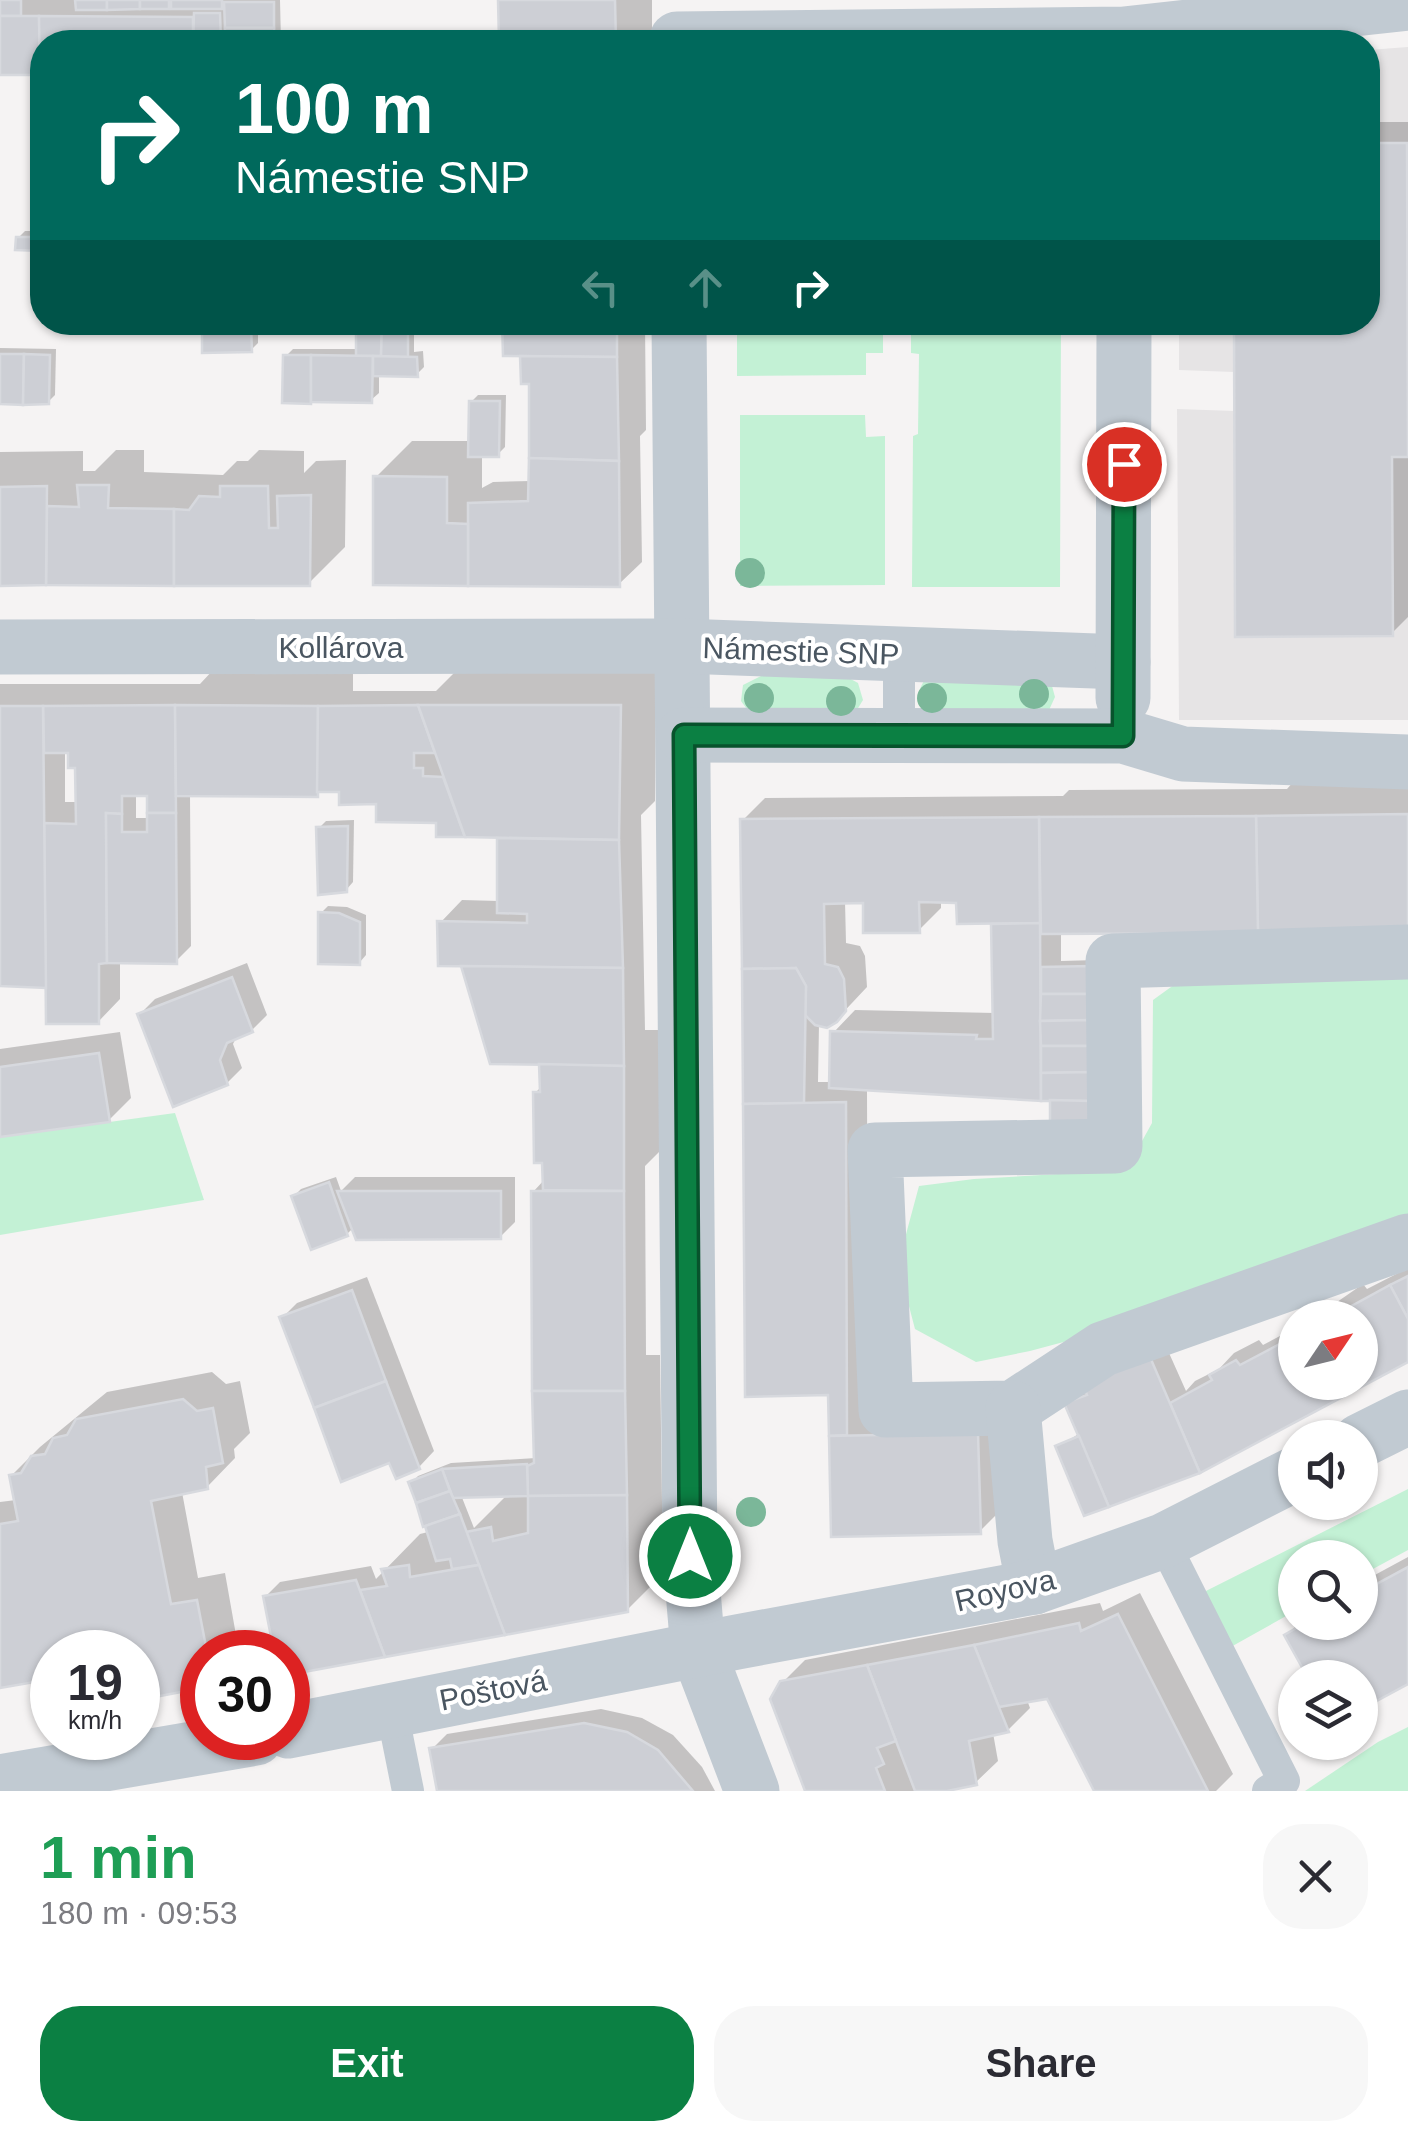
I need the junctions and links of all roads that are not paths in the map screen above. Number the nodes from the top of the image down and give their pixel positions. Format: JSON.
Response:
{"nodes":[{"id":1,"x":1408,"y":3,"type":"edge"},
{"id":2,"x":677,"y":27,"type":"edge"},
{"id":3,"x":732,"y":30,"type":"edge"},
{"id":4,"x":1189,"y":30,"type":"edge"},
{"id":5,"x":679,"y":335,"type":"edge"},
{"id":6,"x":1124,"y":335,"type":"edge"},
{"id":7,"x":682,"y":646,"type":"junction"},
{"id":8,"x":0,"y":647,"type":"edge"},
{"id":9,"x":899,"y":655,"type":"junction"},
{"id":10,"x":1124,"y":662,"type":"junction"},
{"id":11,"x":684,"y":735,"type":"junction"},
{"id":12,"x":899,"y":736,"type":"junction"},
{"id":13,"x":1123,"y":736,"type":"junction"},
{"id":14,"x":1408,"y":762,"type":"edge"},
{"id":15,"x":1408,"y":952,"type":"edge"},
{"id":16,"x":1408,"y":1242,"type":"edge"},
{"id":17,"x":1013,"y":1408,"type":"junction"},
{"id":18,"x":1408,"y":1417,"type":"edge"},
{"id":19,"x":1378,"y":1432,"type":"edge"},
{"id":20,"x":1278,"y":1483,"type":"edge"},
{"id":21,"x":1163,"y":1541,"type":"junction"},
{"id":22,"x":1034,"y":1588,"type":"junction"},
{"id":23,"x":698,"y":1650,"type":"junction"},
{"id":24,"x":392,"y":1710,"type":"junction"},
{"id":25,"x":310,"y":1727,"type":"edge"},
{"id":26,"x":180,"y":1751,"type":"edge"},
{"id":27,"x":0,"y":1782,"type":"edge"},
{"id":28,"x":3,"y":1791,"type":"edge"},
{"id":29,"x":408,"y":1791,"type":"edge"},
{"id":30,"x":752,"y":1791,"type":"edge"},
{"id":31,"x":1268,"y":1791,"type":"edge"}],
"edges":[{"from":1,"to":4,"type":"street"},
{"from":2,"to":3,"type":"street"},
{"from":5,"to":7,"type":"street","name":"Námestie SNP"},
{"from":6,"to":10,"type":"street"},
{"from":7,"to":8,"type":"street","name":"Kollárova"},
{"from":7,"to":9,"type":"street","name":"Námestie SNP"},
{"from":7,"to":11,"type":"street"},
{"from":9,"to":10,"type":"street","name":"Námestie SNP"},
{"from":9,"to":12,"type":"lane"},
{"from":10,"to":13,"type":"street"},
{"from":11,"to":12,"type":"street"},
{"from":11,"to":23,"type":"street"},
{"from":12,"to":13,"type":"street"},
{"from":13,"to":14,"type":"street"},
{"from":15,"to":17,"type":"street"},
{"from":16,"to":17,"type":"street"},
{"from":17,"to":22,"type":"street"},
{"from":18,"to":19,"type":"street"},
{"from":20,"to":21,"type":"street","name":"Royova"},
{"from":21,"to":22,"type":"street","name":"Royova"},
{"from":21,"to":31,"type":"lane"},
{"from":22,"to":23,"type":"street","name":"Royova"},
{"from":23,"to":24,"type":"street","name":"Poštová"},
{"from":23,"to":30,"type":"street"},
{"from":24,"to":25,"type":"street","name":"Poštová"},
{"from":24,"to":29,"type":"lane"},
{"from":26,"to":27,"type":"street"},
{"from":27,"to":28,"type":"lane"}]}
